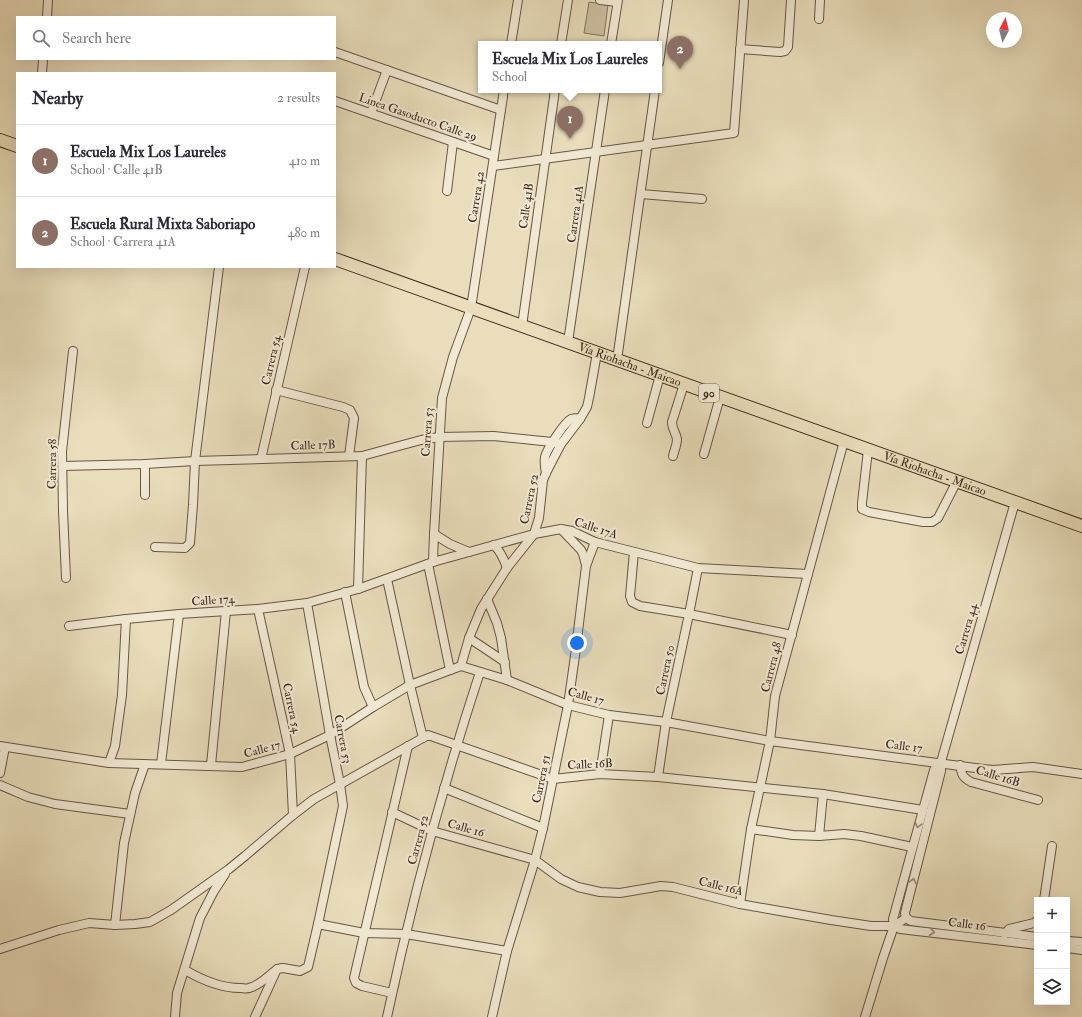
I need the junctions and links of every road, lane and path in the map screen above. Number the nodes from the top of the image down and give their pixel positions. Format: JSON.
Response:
{"nodes":[{"id":1,"x":48,"y":0,"type":"edge"},
{"id":2,"x":515,"y":0,"type":"edge"},
{"id":3,"x":568,"y":0,"type":"edge"},
{"id":4,"x":600,"y":0,"type":"edge"},
{"id":5,"x":668,"y":0,"type":"edge"},
{"id":6,"x":744,"y":0,"type":"edge"},
{"id":7,"x":791,"y":0,"type":"edge"},
{"id":8,"x":820,"y":0,"type":"edge"},
{"id":9,"x":618,"y":1,"type":"edge"},
{"id":10,"x":47,"y":16,"type":"edge"},
{"id":11,"x":819,"y":19,"type":"dead end"},
{"id":12,"x":511,"y":41,"type":"edge"},
{"id":13,"x":561,"y":41,"type":"edge"},
{"id":14,"x":612,"y":41,"type":"edge"},
{"id":15,"x":662,"y":42,"type":"edge"},
{"id":16,"x":740,"y":49,"type":"junction"},
{"id":17,"x":336,"y":52,"type":"edge"},
{"id":18,"x":43,"y":60,"type":"edge"},
{"id":19,"x":387,"y":70,"type":"junction"},
{"id":20,"x":42,"y":72,"type":"edge"},
{"id":21,"x":504,"y":93,"type":"edge"},
{"id":22,"x":555,"y":93,"type":"edge"},
{"id":23,"x":605,"y":93,"type":"edge"},
{"id":24,"x":655,"y":93,"type":"edge"},
{"id":25,"x":336,"y":101,"type":"edge"},
{"id":26,"x":501,"y":110,"type":"junction"},
{"id":27,"x":370,"y":113,"type":"junction"},
{"id":28,"x":0,"y":140,"type":"edge"},
{"id":29,"x":453,"y":142,"type":"junction"},
{"id":30,"x":648,"y":145,"type":"junction"},
{"id":31,"x":16,"y":146,"type":"edge"},
{"id":32,"x":596,"y":152,"type":"junction"},
{"id":33,"x":494,"y":156,"type":"junction"},
{"id":34,"x":545,"y":159,"type":"junction"},
{"id":35,"x":492,"y":166,"type":"junction"},
{"id":36,"x":447,"y":191,"type":"dead end"},
{"id":37,"x":640,"y":194,"type":"junction"},
{"id":38,"x":702,"y":199,"type":"dead end"},
{"id":39,"x":336,"y":259,"type":"edge"},
{"id":40,"x":219,"y":268,"type":"edge"},
{"id":41,"x":305,"y":268,"type":"edge"},
{"id":42,"x":471,"y":308,"type":"junction"},
{"id":43,"x":522,"y":326,"type":"junction"},
{"id":44,"x":568,"y":342,"type":"junction"},
{"id":45,"x":73,"y":351,"type":"dead end"},
{"id":46,"x":597,"y":353,"type":"junction"},
{"id":47,"x":617,"y":360,"type":"junction"},
{"id":48,"x":660,"y":375,"type":"junction"},
{"id":49,"x":684,"y":384,"type":"junction"},
{"id":50,"x":276,"y":390,"type":"junction"},
{"id":51,"x":720,"y":397,"type":"junction"},
{"id":52,"x":580,"y":419,"type":"junction"},
{"id":53,"x":647,"y":423,"type":"dead end"},
{"id":54,"x":439,"y":437,"type":"junction"},
{"id":55,"x":844,"y":441,"type":"junction"},
{"id":56,"x":552,"y":442,"type":"junction"},
{"id":57,"x":561,"y":444,"type":"junction"},
{"id":58,"x":868,"y":450,"type":"junction"},
{"id":59,"x":704,"y":454,"type":"dead end"},
{"id":60,"x":349,"y":456,"type":"junction"},
{"id":61,"x":362,"y":456,"type":"junction"},
{"id":62,"x":673,"y":456,"type":"dead end"},
{"id":63,"x":261,"y":459,"type":"junction"},
{"id":64,"x":195,"y":461,"type":"junction"},
{"id":65,"x":145,"y":464,"type":"junction"},
{"id":66,"x":62,"y":466,"type":"junction"},
{"id":67,"x":546,"y":473,"type":"junction"},
{"id":68,"x":957,"y":482,"type":"junction"},
{"id":69,"x":145,"y":495,"type":"dead end"},
{"id":70,"x":1015,"y":502,"type":"junction"},
{"id":71,"x":1082,"y":526,"type":"edge"},
{"id":72,"x":561,"y":529,"type":"junction"},
{"id":73,"x":434,"y":534,"type":"junction"},
{"id":74,"x":534,"y":534,"type":"junction"},
{"id":75,"x":595,"y":542,"type":"junction"},
{"id":76,"x":494,"y":545,"type":"junction"},
{"id":77,"x":155,"y":547,"type":"dead end"},
{"id":78,"x":469,"y":552,"type":"junction"},
{"id":79,"x":634,"y":552,"type":"junction"},
{"id":80,"x":431,"y":563,"type":"junction"},
{"id":81,"x":586,"y":566,"type":"junction"},
{"id":82,"x":507,"y":568,"type":"junction"},
{"id":83,"x":698,"y":568,"type":"junction"},
{"id":84,"x":808,"y":574,"type":"junction"},
{"id":85,"x":66,"y":578,"type":"dead end"},
{"id":86,"x":387,"y":579,"type":"junction"},
{"id":87,"x":358,"y":589,"type":"junction"},
{"id":88,"x":345,"y":592,"type":"junction"},
{"id":89,"x":487,"y":599,"type":"junction"},
{"id":90,"x":307,"y":603,"type":"junction"},
{"id":91,"x":258,"y":609,"type":"junction"},
{"id":92,"x":226,"y":611,"type":"junction"},
{"id":93,"x":179,"y":614,"type":"junction"},
{"id":94,"x":690,"y":614,"type":"junction"},
{"id":95,"x":126,"y":619,"type":"junction"},
{"id":96,"x":69,"y":626,"type":"dead end"},
{"id":97,"x":792,"y":634,"type":"junction"},
{"id":98,"x":469,"y":638,"type":"junction"},
{"id":99,"x":505,"y":662,"type":"junction"},
{"id":100,"x":461,"y":666,"type":"junction"},
{"id":101,"x":450,"y":670,"type":"junction"},
{"id":102,"x":480,"y":672,"type":"junction"},
{"id":103,"x":507,"y":680,"type":"junction"},
{"id":104,"x":410,"y":685,"type":"junction"},
{"id":105,"x":568,"y":705,"type":"junction"},
{"id":106,"x":372,"y":707,"type":"junction"},
{"id":107,"x":609,"y":715,"type":"junction"},
{"id":108,"x":666,"y":722,"type":"junction"},
{"id":109,"x":330,"y":735,"type":"junction"},
{"id":110,"x":426,"y":736,"type":"junction"},
{"id":111,"x":770,"y":741,"type":"junction"},
{"id":112,"x":456,"y":745,"type":"junction"},
{"id":113,"x":3,"y":746,"type":"edge"},
{"id":114,"x":408,"y":746,"type":"junction"},
{"id":115,"x":290,"y":754,"type":"junction"},
{"id":116,"x":941,"y":762,"type":"junction"},
{"id":117,"x":109,"y":763,"type":"junction"},
{"id":118,"x":145,"y":764,"type":"junction"},
{"id":119,"x":161,"y":764,"type":"junction"},
{"id":120,"x":211,"y":765,"type":"junction"},
{"id":121,"x":960,"y":765,"type":"junction"},
{"id":122,"x":0,"y":772,"type":"edge"},
{"id":123,"x":600,"y":774,"type":"junction"},
{"id":124,"x":1082,"y":774,"type":"edge"},
{"id":125,"x":658,"y":777,"type":"junction"},
{"id":126,"x":553,"y":779,"type":"junction"},
{"id":127,"x":340,"y":784,"type":"junction"},
{"id":128,"x":0,"y":785,"type":"edge"},
{"id":129,"x":760,"y":787,"type":"junction"},
{"id":130,"x":444,"y":788,"type":"junction"},
{"id":131,"x":823,"y":794,"type":"junction"},
{"id":132,"x":1038,"y":800,"type":"dead end"},
{"id":133,"x":923,"y":810,"type":"junction"},
{"id":134,"x":392,"y":812,"type":"junction"},
{"id":135,"x":130,"y":814,"type":"junction"},
{"id":136,"x":292,"y":815,"type":"junction"},
{"id":137,"x":543,"y":828,"type":"junction"},
{"id":138,"x":751,"y":829,"type":"junction"},
{"id":139,"x":432,"y":831,"type":"junction"},
{"id":140,"x":819,"y":836,"type":"junction"},
{"id":141,"x":1052,"y":846,"type":"dead end"},
{"id":142,"x":912,"y":847,"type":"junction"},
{"id":143,"x":535,"y":860,"type":"junction"},
{"id":144,"x":229,"y":869,"type":"junction"},
{"id":145,"x":1044,"y":897,"type":"edge"},
{"id":146,"x":740,"y":904,"type":"junction"},
{"id":147,"x":906,"y":918,"type":"junction"},
{"id":148,"x":1034,"y":923,"type":"edge"},
{"id":149,"x":115,"y":924,"type":"junction"},
{"id":150,"x":318,"y":924,"type":"junction"},
{"id":151,"x":894,"y":926,"type":"junction"},
{"id":152,"x":364,"y":933,"type":"junction"},
{"id":153,"x":406,"y":934,"type":"junction"},
{"id":154,"x":1005,"y":937,"type":"junction"},
{"id":155,"x":1034,"y":937,"type":"edge"},
{"id":156,"x":1070,"y":941,"type":"edge"},
{"id":157,"x":1082,"y":942,"type":"edge"},
{"id":158,"x":1034,"y":944,"type":"edge"},
{"id":159,"x":1070,"y":948,"type":"edge"},
{"id":160,"x":0,"y":949,"type":"edge"},
{"id":161,"x":1082,"y":950,"type":"edge"},
{"id":162,"x":507,"y":951,"type":"junction"},
{"id":163,"x":277,"y":969,"type":"junction"},
{"id":164,"x":185,"y":970,"type":"junction"},
{"id":165,"x":392,"y":993,"type":"junction"},
{"id":166,"x":175,"y":1017,"type":"edge"},
{"id":167,"x":255,"y":1017,"type":"edge"},
{"id":168,"x":387,"y":1017,"type":"edge"},
{"id":169,"x":492,"y":1017,"type":"edge"},
{"id":170,"x":865,"y":1017,"type":"edge"}],
"edges":[{"from":1,"to":10,"type":"street"},
{"from":2,"to":12,"type":"street"},
{"from":3,"to":13,"type":"street"},
{"from":4,"to":9,"type":"street"},
{"from":5,"to":15,"type":"street"},
{"from":6,"to":16,"type":"street"},
{"from":7,"to":16,"type":"street"},
{"from":8,"to":11,"type":"street"},
{"from":9,"to":14,"type":"street"},
{"from":16,"to":30,"type":"street"},
{"from":17,"to":19,"type":"street"},
{"from":18,"to":20,"type":"street"},
{"from":19,"to":26,"type":"street"},
{"from":19,"to":27,"type":"street"},
{"from":21,"to":26,"type":"street","name":"Carrera 42"},
{"from":22,"to":34,"type":"street","name":"Calle 41B"},
{"from":23,"to":32,"type":"street","name":"Carrera 41A"},
{"from":24,"to":30,"type":"street"},
{"from":25,"to":27,"type":"street","name":"Linea Gasoducto Calle 29"},
{"from":26,"to":33,"type":"street","name":"Carrera 42"},
{"from":27,"to":29,"type":"street","name":"Linea Gasoducto Calle 29"},
{"from":28,"to":31,"type":"highway"},
{"from":29,"to":33,"type":"street","name":"Linea Gasoducto Calle 29"},
{"from":29,"to":36,"type":"street"},
{"from":30,"to":32,"type":"street"},
{"from":30,"to":37,"type":"street"},
{"from":32,"to":34,"type":"street"},
{"from":32,"to":44,"type":"street","name":"Carrera 41A"},
{"from":33,"to":35,"type":"street","name":"Carrera 42"},
{"from":34,"to":35,"type":"street"},
{"from":34,"to":43,"type":"street","name":"Calle 41B"},
{"from":35,"to":42,"type":"street","name":"Carrera 42"},
{"from":37,"to":38,"type":"street"},
{"from":37,"to":47,"type":"street"},
{"from":39,"to":42,"type":"highway","name":"Vía Riohacha - Maicao","number":"90"},
{"from":40,"to":64,"type":"street"},
{"from":41,"to":50,"type":"street","name":"Carrera 54"},
{"from":42,"to":43,"type":"highway","name":"Vía Riohacha - Maicao","number":"90"},
{"from":42,"to":54,"type":"street","name":"Carrera 53"},
{"from":43,"to":44,"type":"highway","name":"Vía Riohacha - Maicao","number":"90"},
{"from":44,"to":46,"type":"highway","name":"Vía Riohacha - Maicao","number":"90"},
{"from":45,"to":66,"type":"street","name":"Carrera 58"},
{"from":46,"to":47,"type":"highway","name":"Vía Riohacha - Maicao","number":"90"},
{"from":46,"to":52,"type":"street","name":"Carrera 52"},
{"from":47,"to":48,"type":"highway","name":"Vía Riohacha - Maicao","number":"90"},
{"from":48,"to":49,"type":"highway","name":"Vía Riohacha - Maicao","number":"90"},
{"from":48,"to":53,"type":"street"},
{"from":49,"to":51,"type":"highway","name":"Vía Riohacha - Maicao","number":"90"},
{"from":49,"to":62,"type":"street"},
{"from":50,"to":60,"type":"street"},
{"from":50,"to":63,"type":"street","name":"Carrera 54"},
{"from":51,"to":55,"type":"highway","name":"Vía Riohacha - Maicao","number":"90"},
{"from":51,"to":59,"type":"street"},
{"from":52,"to":56,"type":"street"},
{"from":52,"to":57,"type":"street","name":"Carrera 52"},
{"from":54,"to":56,"type":"street","name":"Calle 17B"},
{"from":54,"to":61,"type":"street","name":"Calle 17B"},
{"from":54,"to":73,"type":"street","name":"Carrera 53"},
{"from":55,"to":58,"type":"highway","name":"Vía Riohacha - Maicao","number":"90"},
{"from":55,"to":84,"type":"street","name":"Carrera 48"},
{"from":56,"to":57,"type":"street","name":"Calle 17B"},
{"from":56,"to":67,"type":"street"},
{"from":57,"to":67,"type":"street","name":"Carrera 52"},
{"from":58,"to":68,"type":"highway","name":"Vía Riohacha - Maicao","number":"90"},
{"from":58,"to":68,"type":"street"},
{"from":60,"to":61,"type":"street","name":"Calle 17B"},
{"from":60,"to":63,"type":"street","name":"Calle 17B"},
{"from":61,"to":87,"type":"street"},
{"from":63,"to":64,"type":"street","name":"Calle 17B"},
{"from":64,"to":65,"type":"street","name":"Calle 17B"},
{"from":64,"to":77,"type":"street"},
{"from":65,"to":66,"type":"street","name":"Calle 17B"},
{"from":65,"to":69,"type":"street"},
{"from":66,"to":85,"type":"street","name":"Carrera 58"},
{"from":67,"to":74,"type":"street","name":"Carrera 52"},
{"from":68,"to":70,"type":"highway","name":"Vía Riohacha - Maicao","number":"90"},
{"from":70,"to":71,"type":"highway","name":"Vía Riohacha - Maicao","number":"90"},
{"from":70,"to":116,"type":"street","name":"Carrera 44"},
{"from":72,"to":74,"type":"street","name":"Calle 17A"},
{"from":72,"to":75,"type":"street","name":"Calle 17A"},
{"from":72,"to":81,"type":"street"},
{"from":73,"to":78,"type":"street"},
{"from":73,"to":80,"type":"street","name":"Carrera 53"},
{"from":74,"to":76,"type":"street","name":"Calle 17A"},
{"from":74,"to":82,"type":"street","name":"Carrera 52"},
{"from":75,"to":79,"type":"street","name":"Calle 17A"},
{"from":75,"to":81,"type":"street","name":"Carrera 51"},
{"from":76,"to":78,"type":"street","name":"Calle 17A"},
{"from":76,"to":82,"type":"street"},
{"from":78,"to":80,"type":"street","name":"Calle 17A"},
{"from":79,"to":83,"type":"street","name":"Calle 17A"},
{"from":79,"to":94,"type":"street"},
{"from":80,"to":86,"type":"street","name":"Calle 17A"},
{"from":80,"to":101,"type":"street","name":"Carrera 53"},
{"from":81,"to":105,"type":"street","name":"Carrera 51"},
{"from":82,"to":89,"type":"street","name":"Carrera 52"},
{"from":83,"to":84,"type":"street","name":"Calle 17A"},
{"from":83,"to":94,"type":"street","name":"Carrera 50"},
{"from":84,"to":97,"type":"street","name":"Carrera 48"},
{"from":86,"to":87,"type":"street","name":"Calle 17A"},
{"from":86,"to":104,"type":"street"},
{"from":87,"to":88,"type":"street","name":"Calle 174"},
{"from":88,"to":90,"type":"street","name":"Calle 174"},
{"from":88,"to":106,"type":"street"},
{"from":89,"to":98,"type":"street","name":"Carrera 52"},
{"from":89,"to":99,"type":"street"},
{"from":90,"to":91,"type":"street","name":"Calle 174"},
{"from":90,"to":109,"type":"street","name":"Carrera 53"},
{"from":91,"to":92,"type":"street","name":"Calle 174"},
{"from":91,"to":115,"type":"street","name":"Carrera 54"},
{"from":92,"to":93,"type":"street","name":"Calle 174"},
{"from":92,"to":120,"type":"street"},
{"from":93,"to":95,"type":"street","name":"Calle 174"},
{"from":93,"to":119,"type":"street"},
{"from":94,"to":97,"type":"street"},
{"from":94,"to":108,"type":"street","name":"Carrera 50"},
{"from":95,"to":96,"type":"street","name":"Calle 174"},
{"from":95,"to":117,"type":"street"},
{"from":97,"to":111,"type":"street","name":"Carrera 48"},
{"from":98,"to":99,"type":"street"},
{"from":98,"to":100,"type":"street","name":"Carrera 52"},
{"from":99,"to":103,"type":"street"},
{"from":100,"to":101,"type":"street","name":"Calle 17"},
{"from":100,"to":102,"type":"street","name":"Calle 17"},
{"from":101,"to":104,"type":"street","name":"Calle 17"},
{"from":102,"to":103,"type":"street","name":"Calle 17"},
{"from":102,"to":112,"type":"street","name":"Carrera 52"},
{"from":103,"to":105,"type":"street","name":"Calle 17"},
{"from":104,"to":106,"type":"street","name":"Calle 17"},
{"from":104,"to":110,"type":"street"},
{"from":105,"to":107,"type":"street","name":"Calle 17"},
{"from":105,"to":126,"type":"street","name":"Carrera 51"},
{"from":106,"to":109,"type":"street","name":"Calle 17"},
{"from":107,"to":108,"type":"street","name":"Calle 17"},
{"from":107,"to":123,"type":"street"},
{"from":108,"to":111,"type":"street","name":"Calle 17"},
{"from":108,"to":125,"type":"street","name":"Carrera 50"},
{"from":109,"to":115,"type":"street","name":"Calle 17"},
{"from":109,"to":127,"type":"street","name":"Carrera 53"},
{"from":110,"to":112,"type":"street","name":"Calle 16B"},
{"from":110,"to":114,"type":"street"},
{"from":111,"to":116,"type":"street","name":"Calle 17"},
{"from":111,"to":129,"type":"street","name":"Carrera 48"},
{"from":112,"to":126,"type":"street","name":"Calle 16B"},
{"from":112,"to":130,"type":"street","name":"Carrera 52"},
{"from":113,"to":117,"type":"street","name":"Calle 17"},
{"from":113,"to":122,"type":"street"},
{"from":114,"to":127,"type":"street"},
{"from":114,"to":134,"type":"street"},
{"from":115,"to":120,"type":"street","name":"Calle 17"},
{"from":115,"to":136,"type":"street","name":"Carrera 54"},
{"from":116,"to":121,"type":"street","name":"Calle 17"},
{"from":116,"to":133,"type":"street","name":"Carrera 44"},
{"from":147,"to":116,"type":"street","name":"Carrera 44","one_way":true},
{"from":117,"to":118,"type":"street","name":"Calle 17"},
{"from":118,"to":119,"type":"street","name":"Calle 17"},
{"from":118,"to":135,"type":"street"},
{"from":119,"to":120,"type":"street","name":"Calle 17"},
{"from":121,"to":124,"type":"street","name":"Calle 17"},
{"from":121,"to":132,"type":"street","name":"Calle 16B"},
{"from":123,"to":125,"type":"street","name":"Calle 16B"},
{"from":123,"to":126,"type":"street","name":"Calle 16B"},
{"from":125,"to":129,"type":"street","name":"Calle 16B"},
{"from":126,"to":137,"type":"street","name":"Carrera 51"},
{"from":127,"to":136,"type":"street"},
{"from":127,"to":150,"type":"street","name":"Carrera 53"},
{"from":128,"to":135,"type":"street"},
{"from":129,"to":131,"type":"street","name":"Calle 16B"},
{"from":129,"to":138,"type":"street","name":"Carrera 48"},
{"from":130,"to":137,"type":"street"},
{"from":130,"to":139,"type":"street","name":"Carrera 52"},
{"from":131,"to":133,"type":"street","name":"Calle 16B"},
{"from":131,"to":140,"type":"street"},
{"from":133,"to":142,"type":"street","name":"Carrera 44","one_way":true},
{"from":134,"to":139,"type":"street","name":"Calle 16"},
{"from":134,"to":152,"type":"street"},
{"from":135,"to":149,"type":"street"},
{"from":136,"to":144,"type":"street"},
{"from":137,"to":143,"type":"street","name":"Carrera 51"},
{"from":138,"to":140,"type":"street"},
{"from":138,"to":146,"type":"street","name":"Carrera 48"},
{"from":139,"to":143,"type":"street","name":"Calle 16"},
{"from":139,"to":153,"type":"street","name":"Carrera 52"},
{"from":140,"to":142,"type":"street"},
{"from":141,"to":145,"type":"street"},
{"from":142,"to":151,"type":"street","name":"Carrera 44"},
{"from":143,"to":146,"type":"street","name":"Calle 16A"},
{"from":143,"to":162,"type":"street","name":"Carrera 51"},
{"from":144,"to":149,"type":"street"},
{"from":144,"to":164,"type":"street"},
{"from":146,"to":151,"type":"street","name":"Calle 16A"},
{"from":147,"to":151,"type":"street"},
{"from":147,"to":154,"type":"street","name":"Calle 16"},
{"from":148,"to":154,"type":"street"},
{"from":149,"to":160,"type":"street"},
{"from":150,"to":152,"type":"street"},
{"from":150,"to":163,"type":"street","name":"Carrera 53"},
{"from":151,"to":154,"type":"street","name":"Calle 16","one_way":true},
{"from":151,"to":170,"type":"street","name":"Carrera 44"},
{"from":152,"to":153,"type":"street"},
{"from":152,"to":165,"type":"street"},
{"from":153,"to":162,"type":"street"},
{"from":153,"to":165,"type":"street","name":"Carrera 52"},
{"from":154,"to":155,"type":"street","name":"Calle 16"},
{"from":154,"to":158,"type":"street","name":"Calle 16"},
{"from":156,"to":157,"type":"street"},
{"from":159,"to":161,"type":"street"},
{"from":162,"to":169,"type":"street","name":"Carrera 51"},
{"from":163,"to":164,"type":"street"},
{"from":163,"to":167,"type":"street"},
{"from":164,"to":166,"type":"street"},
{"from":165,"to":168,"type":"street","name":"Carrera 52"}]}
